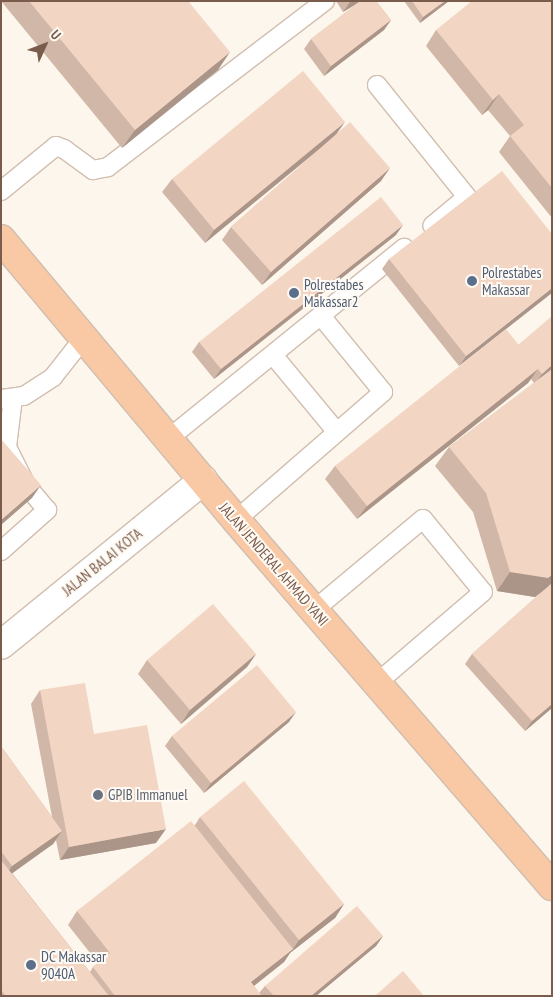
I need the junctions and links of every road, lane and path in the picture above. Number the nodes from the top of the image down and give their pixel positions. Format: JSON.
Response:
{"nodes":[{"id":1,"x":325,"y":1,"type":"edge"},
{"id":2,"x":377,"y":85,"type":"dead end"},
{"id":3,"x":1,"y":191,"type":"edge"},
{"id":4,"x":1,"y":238,"type":"edge"},
{"id":5,"x":321,"y":316,"type":"junction"},
{"id":6,"x":83,"y":340,"type":"junction"},
{"id":7,"x":273,"y":355,"type":"junction"},
{"id":8,"x":7,"y":398,"type":"edge"},
{"id":9,"x":336,"y":432,"type":"junction"},
{"id":10,"x":168,"y":439,"type":"junction"},
{"id":11,"x":203,"y":480,"type":"junction"},
{"id":12,"x":236,"y":520,"type":"junction"},
{"id":13,"x":1,"y":552,"type":"edge"},
{"id":14,"x":314,"y":610,"type":"junction"},
{"id":15,"x":1,"y":645,"type":"edge"},
{"id":16,"x":377,"y":683,"type":"junction"},
{"id":17,"x":552,"y":886,"type":"edge"}],
"edges":[{"from":1,"to":3,"type":"lane"},
{"from":2,"to":5,"type":"lane"},
{"from":4,"to":6,"type":"highway","name":"JALAN JENDERAL AHMAD YANI"},
{"from":5,"to":7,"type":"lane"},
{"from":5,"to":9,"type":"lane"},
{"from":6,"to":8,"type":"lane"},
{"from":6,"to":10,"type":"highway","name":"JALAN JENDERAL AHMAD YANI"},
{"from":7,"to":9,"type":"lane"},
{"from":7,"to":10,"type":"lane"},
{"from":8,"to":13,"type":"lane"},
{"from":9,"to":12,"type":"lane"},
{"from":10,"to":11,"type":"highway","name":"JALAN JENDERAL AHMAD YANI"},
{"from":11,"to":12,"type":"highway","name":"JALAN JENDERAL AHMAD YANI"},
{"from":11,"to":15,"type":"street","name":"JALAN BALAI KOTA"},
{"from":12,"to":14,"type":"highway","name":"JALAN JENDERAL AHMAD YANI"},
{"from":14,"to":16,"type":"highway","name":"JALAN JENDERAL AHMAD YANI"},
{"from":14,"to":16,"type":"lane"},
{"from":16,"to":17,"type":"highway","name":"JALAN JENDERAL AHMAD YANI"}]}
